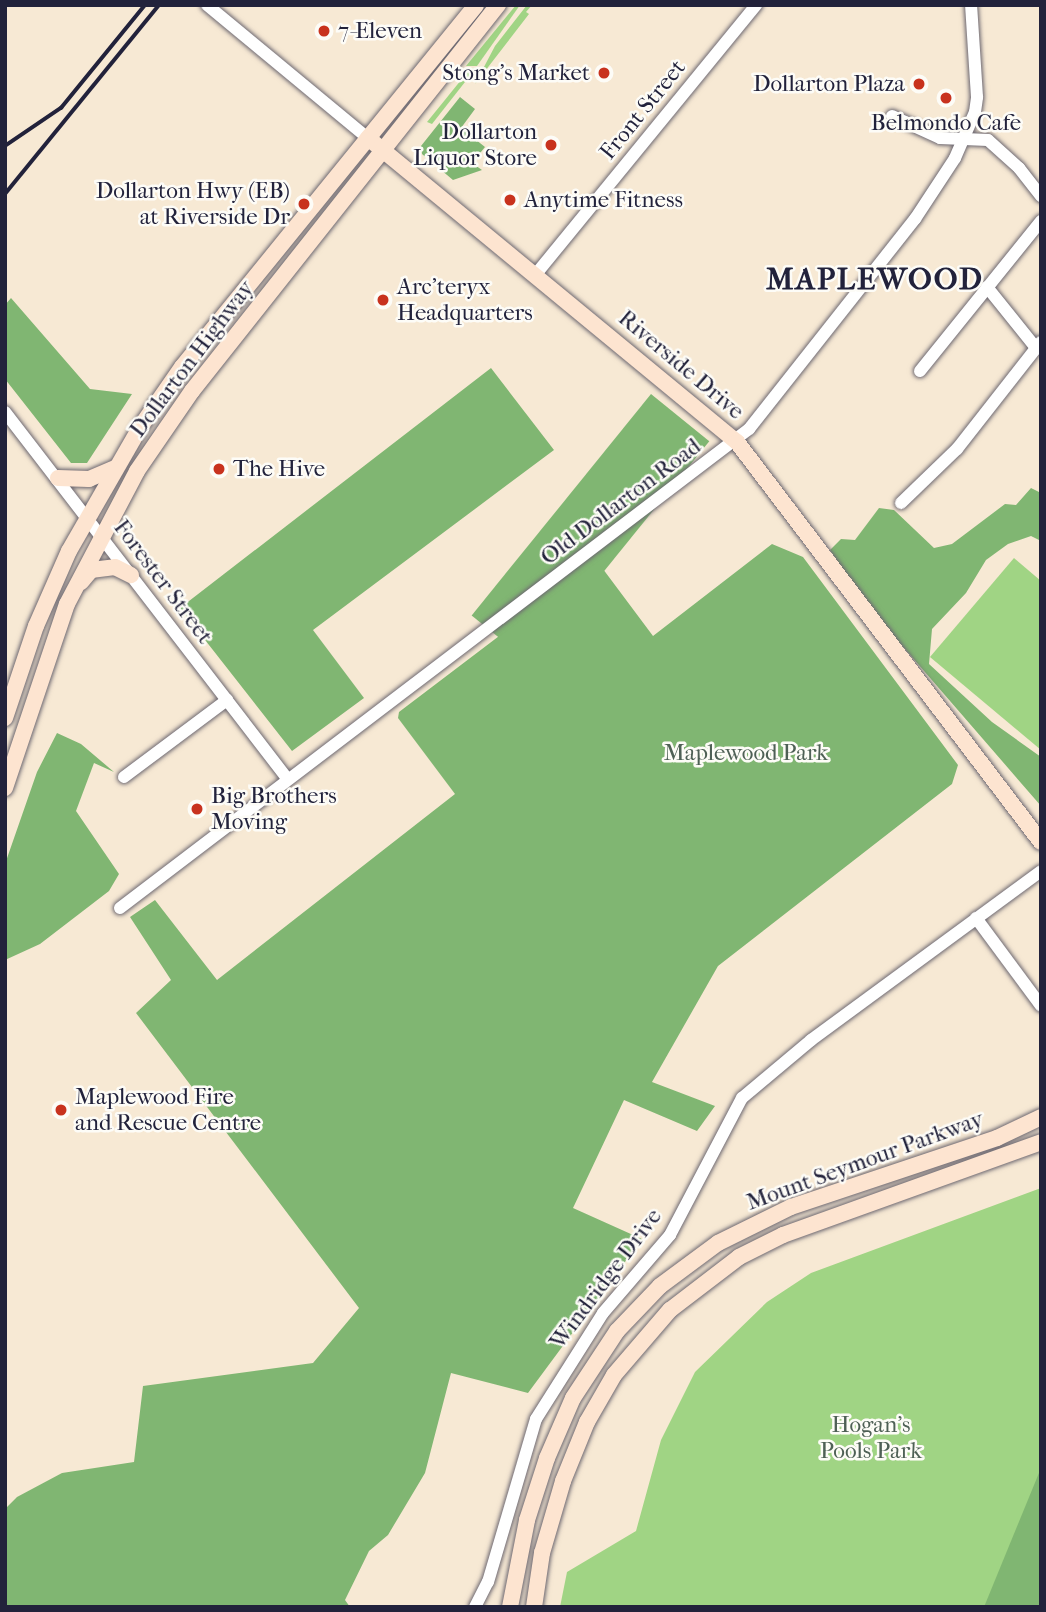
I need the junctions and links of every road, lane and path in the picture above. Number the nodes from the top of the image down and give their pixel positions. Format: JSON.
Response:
{"nodes":[{"id":1,"x":207,"y":5,"type":"edge"},
{"id":2,"x":476,"y":5,"type":"edge"},
{"id":3,"x":498,"y":5,"type":"edge"},
{"id":4,"x":756,"y":5,"type":"edge"},
{"id":5,"x":971,"y":5,"type":"edge"},
{"id":6,"x":892,"y":116,"type":"dead end"},
{"id":7,"x":368,"y":138,"type":"junction"},
{"id":8,"x":963,"y":141,"type":"junction"},
{"id":9,"x":384,"y":150,"type":"junction"},
{"id":10,"x":1041,"y":196,"type":"edge"},
{"id":11,"x":1041,"y":221,"type":"edge"},
{"id":12,"x":536,"y":274,"type":"junction"},
{"id":13,"x":987,"y":287,"type":"junction"},
{"id":14,"x":1038,"y":345,"type":"edge"},
{"id":15,"x":920,"y":371,"type":"dead end"},
{"id":16,"x":5,"y":412,"type":"edge"},
{"id":17,"x":737,"y":442,"type":"junction"},
{"id":18,"x":115,"y":468,"type":"junction"},
{"id":19,"x":58,"y":478,"type":"junction"},
{"id":20,"x":901,"y":503,"type":"dead end"},
{"id":21,"x":88,"y":518,"type":"junction"},
{"id":22,"x":101,"y":536,"type":"junction"},
{"id":23,"x":131,"y":575,"type":"junction"},
{"id":24,"x":73,"y":592,"type":"junction"},
{"id":25,"x":227,"y":699,"type":"junction"},
{"id":26,"x":5,"y":718,"type":"edge"},
{"id":27,"x":124,"y":777,"type":"dead end"},
{"id":28,"x":287,"y":778,"type":"junction"},
{"id":29,"x":5,"y":788,"type":"edge"},
{"id":30,"x":1041,"y":842,"type":"edge"},
{"id":31,"x":1041,"y":871,"type":"edge"},
{"id":32,"x":120,"y":908,"type":"dead end"},
{"id":33,"x":976,"y":918,"type":"junction"},
{"id":34,"x":1041,"y":1006,"type":"edge"},
{"id":35,"x":1041,"y":1117,"type":"edge"},
{"id":36,"x":1041,"y":1142,"type":"edge"},
{"id":37,"x":475,"y":1607,"type":"edge"},
{"id":38,"x":510,"y":1607,"type":"edge"},
{"id":39,"x":534,"y":1607,"type":"edge"}],
"edges":[{"from":1,"to":7,"type":"street","name":"Riverside Drive"},
{"from":2,"to":7,"type":"main road","name":"Dollarton Highway"},
{"from":3,"to":9,"type":"main road","name":"Dollarton Highway"},
{"from":4,"to":12,"type":"street","name":"Front Street"},
{"from":5,"to":8,"type":"street","name":"Old Dollarton Road"},
{"from":6,"to":8,"type":"street"},
{"from":7,"to":9,"type":"main road","name":"Riverside Drive"},
{"from":7,"to":18,"type":"main road","name":"Dollarton Highway"},
{"from":8,"to":10,"type":"street"},
{"from":8,"to":17,"type":"street","name":"Old Dollarton Road"},
{"from":9,"to":12,"type":"main road","name":"Riverside Drive"},
{"from":9,"to":22,"type":"main road","name":"Dollarton Highway"},
{"from":11,"to":13,"type":"street"},
{"from":12,"to":17,"type":"main road","name":"Riverside Drive"},
{"from":13,"to":14,"type":"street"},
{"from":13,"to":15,"type":"street"},
{"from":14,"to":20,"type":"street"},
{"from":16,"to":19,"type":"street","name":"Forester Street"},
{"from":17,"to":28,"type":"street","name":"Old Dollarton Road"},
{"from":17,"to":30,"type":"main road","name":"Riverside Drive"},
{"from":18,"to":19,"type":"main road"},
{"from":18,"to":21,"type":"main road","name":"Dollarton Highway"},
{"from":19,"to":21,"type":"street","name":"Forester Street"},
{"from":21,"to":22,"type":"street","name":"Forester Street"},
{"from":21,"to":26,"type":"main road","name":"Dollarton Highway"},
{"from":22,"to":23,"type":"street","name":"Forester Street"},
{"from":22,"to":24,"type":"main road","name":"Dollarton Highway"},
{"from":23,"to":24,"type":"main road"},
{"from":23,"to":25,"type":"street","name":"Forester Street"},
{"from":24,"to":29,"type":"main road","name":"Dollarton Highway"},
{"from":25,"to":27,"type":"street"},
{"from":25,"to":28,"type":"street","name":"Forester Street"},
{"from":28,"to":32,"type":"street","name":"Old Dollarton Road"},
{"from":31,"to":33,"type":"street","name":"Windridge Drive"},
{"from":33,"to":34,"type":"street"},
{"from":33,"to":37,"type":"street","name":"Windridge Drive"},
{"from":35,"to":38,"type":"main road","name":"Mount Seymour Parkway"},
{"from":36,"to":39,"type":"main road","name":"Mount Seymour Parkway"}]}
